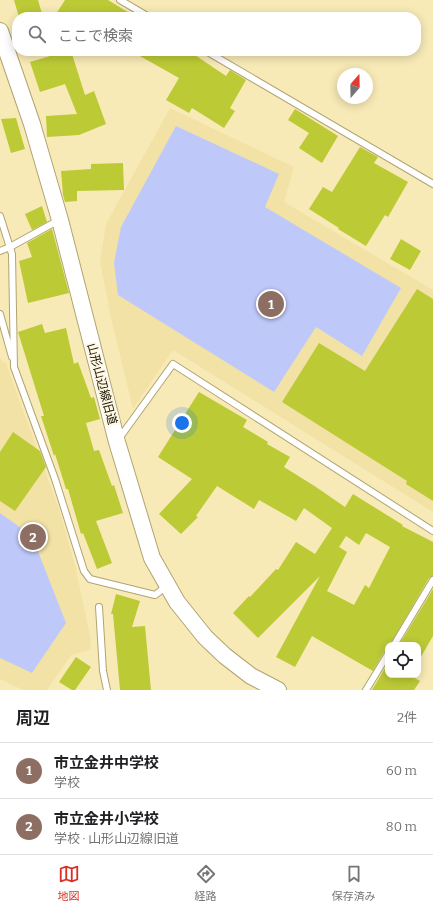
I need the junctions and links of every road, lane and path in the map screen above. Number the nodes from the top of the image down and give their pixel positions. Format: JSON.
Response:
{"nodes":[{"id":1,"x":120,"y":0,"type":"edge"},
{"id":2,"x":140,"y":12,"type":"edge"},
{"id":3,"x":0,"y":30,"type":"edge"},
{"id":4,"x":215,"y":56,"type":"edge"},
{"id":5,"x":433,"y":184,"type":"edge"},
{"id":6,"x":0,"y":216,"type":"edge"},
{"id":7,"x":60,"y":220,"type":"junction"},
{"id":8,"x":10,"y":247,"type":"junction"},
{"id":9,"x":0,"y":251,"type":"edge"},
{"id":10,"x":0,"y":314,"type":"edge"},
{"id":11,"x":14,"y":366,"type":"junction"},
{"id":12,"x":118,"y":442,"type":"junction"},
{"id":13,"x":433,"y":531,"type":"edge"},
{"id":14,"x":433,"y":580,"type":"edge"},
{"id":15,"x":167,"y":586,"type":"junction"},
{"id":16,"x":99,"y":607,"type":"dead end"},
{"id":17,"x":396,"y":642,"type":"edge"},
{"id":18,"x":385,"y":659,"type":"edge"},
{"id":19,"x":107,"y":690,"type":"edge"},
{"id":20,"x":278,"y":690,"type":"edge"},
{"id":21,"x":366,"y":690,"type":"edge"}],
"edges":[{"from":1,"to":2,"type":"lane"},
{"from":3,"to":7,"type":"street","name":"山形山辺線旧道"},
{"from":4,"to":5,"type":"lane"},
{"from":6,"to":8,"type":"lane"},
{"from":7,"to":8,"type":"lane"},
{"from":7,"to":12,"type":"street","name":"山形山辺線旧道"},
{"from":8,"to":9,"type":"lane"},
{"from":8,"to":11,"type":"lane"},
{"from":10,"to":11,"type":"lane"},
{"from":11,"to":15,"type":"lane"},
{"from":12,"to":13,"type":"lane"},
{"from":12,"to":15,"type":"street","name":"山形山辺線旧道"},
{"from":14,"to":17,"type":"lane"},
{"from":15,"to":20,"type":"street","name":"山形山辺線旧道"},
{"from":16,"to":19,"type":"lane"},
{"from":18,"to":21,"type":"lane"}]}
